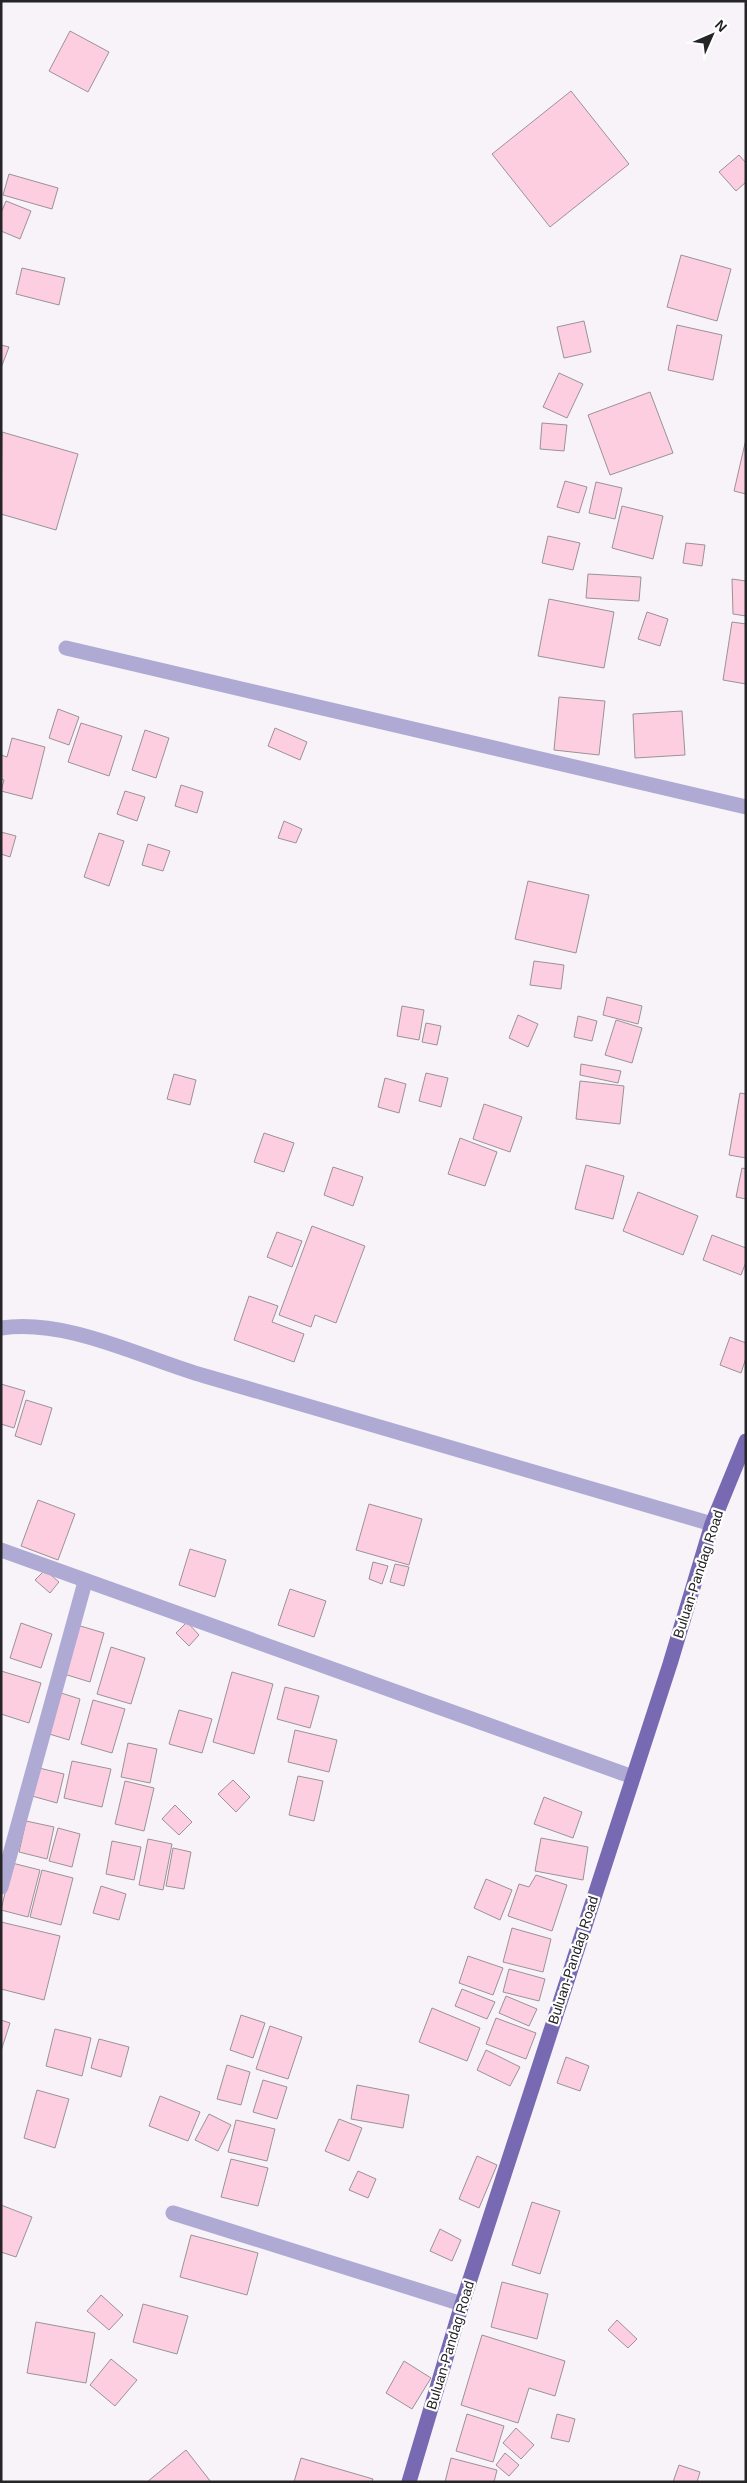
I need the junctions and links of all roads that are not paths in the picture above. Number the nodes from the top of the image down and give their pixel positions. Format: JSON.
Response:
{"nodes":[{"id":1,"x":66,"y":648,"type":"dead end"},
{"id":2,"x":746,"y":807,"type":"edge"},
{"id":3,"x":1,"y":1328,"type":"edge"},
{"id":4,"x":746,"y":1441,"type":"edge"},
{"id":5,"x":712,"y":1524,"type":"junction"},
{"id":6,"x":1,"y":1550,"type":"edge"},
{"id":7,"x":85,"y":1582,"type":"junction"},
{"id":8,"x":633,"y":1777,"type":"junction"},
{"id":9,"x":1,"y":1887,"type":"edge"},
{"id":10,"x":173,"y":2213,"type":"dead end"},
{"id":11,"x":462,"y":2304,"type":"junction"},
{"id":12,"x":410,"y":2482,"type":"edge"}],
"edges":[{"from":1,"to":2,"type":"street"},
{"from":3,"to":5,"type":"street"},
{"from":4,"to":5,"type":"main road","name":"Buluan-Pandag Road"},
{"from":5,"to":8,"type":"main road","name":"Buluan-Pandag Road"},
{"from":6,"to":7,"type":"street"},
{"from":7,"to":8,"type":"street"},
{"from":7,"to":9,"type":"street"},
{"from":8,"to":11,"type":"main road","name":"Buluan-Pandag Road"},
{"from":10,"to":11,"type":"street"},
{"from":11,"to":12,"type":"main road","name":"Buluan-Pandag Road"}]}
